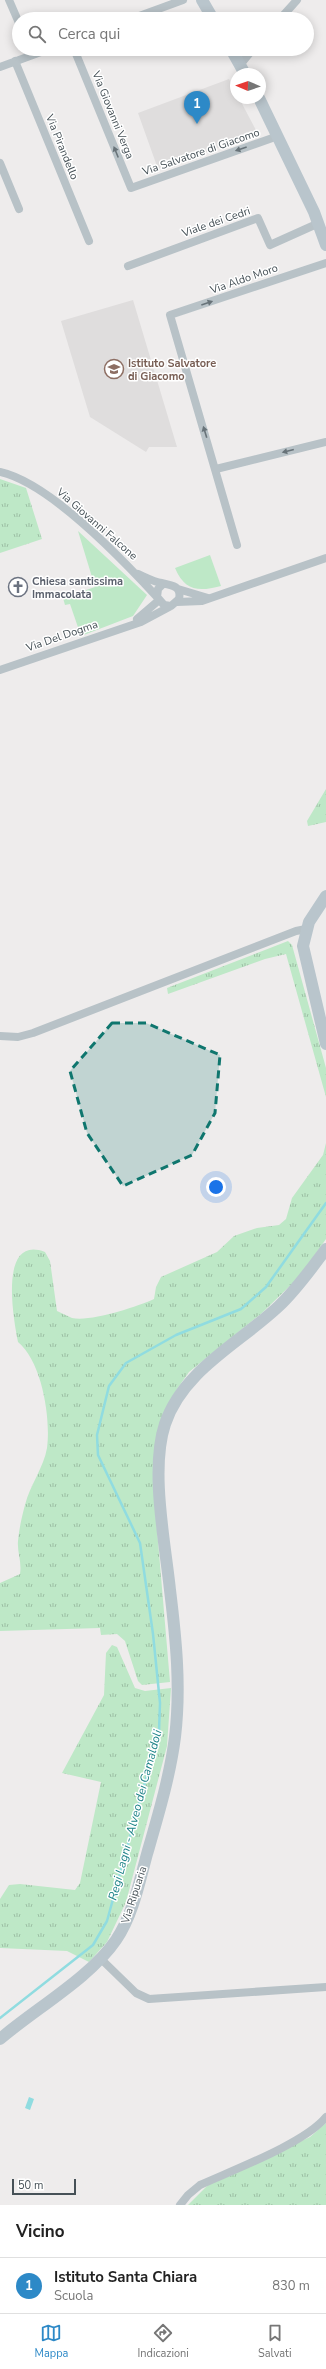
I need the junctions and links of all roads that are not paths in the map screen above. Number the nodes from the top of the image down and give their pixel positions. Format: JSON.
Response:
{"nodes":[{"id":1,"x":9,"y":0,"type":"edge"},
{"id":2,"x":183,"y":0,"type":"edge"},
{"id":3,"x":202,"y":0,"type":"edge"},
{"id":4,"x":297,"y":0,"type":"edge"},
{"id":5,"x":14,"y":12,"type":"edge"},
{"id":6,"x":150,"y":12,"type":"edge"},
{"id":7,"x":209,"y":12,"type":"edge"},
{"id":8,"x":286,"y":12,"type":"edge"},
{"id":9,"x":24,"y":56,"type":"edge"},
{"id":10,"x":77,"y":56,"type":"edge"},
{"id":11,"x":235,"y":56,"type":"edge"},
{"id":12,"x":249,"y":56,"type":"edge"},
{"id":13,"x":15,"y":61,"type":"junction"},
{"id":14,"x":0,"y":67,"type":"edge"},
{"id":15,"x":241,"y":68,"type":"edge"},
{"id":16,"x":243,"y":68,"type":"edge"},
{"id":17,"x":262,"y":104,"type":"edge"},
{"id":18,"x":278,"y":136,"type":"junction"},
{"id":19,"x":0,"y":163,"type":"edge"},
{"id":20,"x":131,"y":188,"type":"joint"},
{"id":21,"x":19,"y":210,"type":"dead end"},
{"id":22,"x":319,"y":223,"type":"junction"},
{"id":23,"x":89,"y":241,"type":"dead end"},
{"id":24,"x":326,"y":245,"type":"edge"},
{"id":25,"x":326,"y":263,"type":"edge"},
{"id":26,"x":128,"y":266,"type":"dead end"},
{"id":27,"x":326,"y":442,"type":"edge"},
{"id":28,"x":216,"y":469,"type":"junction"},
{"id":29,"x":0,"y":472,"type":"edge"},
{"id":30,"x":237,"y":545,"type":"dead end"},
{"id":31,"x":326,"y":558,"type":"edge"},
{"id":32,"x":135,"y":573,"type":"junction"},
{"id":33,"x":163,"y":584,"type":"junction"},
{"id":34,"x":178,"y":589,"type":"junction"},
{"id":35,"x":208,"y":598,"type":"junction"},
{"id":36,"x":158,"y":599,"type":"junction"},
{"id":37,"x":174,"y":604,"type":"junction"},
{"id":38,"x":132,"y":623,"type":"junction"},
{"id":39,"x":0,"y":670,"type":"edge"},
{"id":40,"x":326,"y":896,"type":"edge"},
{"id":41,"x":306,"y":929,"type":"junction"},
{"id":42,"x":0,"y":1036,"type":"edge"},
{"id":43,"x":326,"y":1044,"type":"edge"},
{"id":44,"x":326,"y":1249,"type":"edge"},
{"id":45,"x":101,"y":1959,"type":"junction"},
{"id":46,"x":326,"y":1986,"type":"edge"},
{"id":47,"x":0,"y":2039,"type":"edge"},
{"id":48,"x":326,"y":2118,"type":"edge"},
{"id":49,"x":180,"y":2205,"type":"edge"}],
"edges":[{"from":1,"to":5,"type":"street"},
{"from":2,"to":6,"type":"street"},
{"from":3,"to":7,"type":"street"},
{"from":4,"to":8,"type":"street"},
{"from":9,"to":13,"type":"street"},
{"from":20,"to":10,"type":"street","name":"Via Giovanni Verga","one_way":true},
{"from":11,"to":15,"type":"street"},
{"from":12,"to":16,"type":"street"},
{"from":13,"to":14,"type":"street"},
{"from":13,"to":23,"type":"street","name":"Via Pirandello"},
{"from":17,"to":18,"type":"street"},
{"from":18,"to":20,"type":"street","name":"Via Salvatore di Giacomo","one_way":true},
{"from":18,"to":22,"type":"street"},
{"from":19,"to":21,"type":"street"},
{"from":22,"to":24,"type":"street"},
{"from":22,"to":26,"type":"street","name":"Viale dei Cedri"},
{"from":28,"to":25,"type":"street","name":"Via Aldo Moro","one_way":true},
{"from":27,"to":28,"type":"street","one_way":true},
{"from":28,"to":30,"type":"street"},
{"from":29,"to":32,"type":"street","name":"Via Giovanni Falcone"},
{"from":31,"to":35,"type":"street"},
{"from":32,"to":33,"type":"street","name":"Via Giovanni Falcone"},
{"from":32,"to":36,"type":"street","name":"Via Giovanni Falcone"},
{"from":33,"to":34,"type":"street"},
{"from":33,"to":36,"type":"street"},
{"from":34,"to":35,"type":"street"},
{"from":34,"to":37,"type":"street"},
{"from":35,"to":37,"type":"street"},
{"from":36,"to":37,"type":"street"},
{"from":36,"to":38,"type":"street"},
{"from":37,"to":38,"type":"street","name":"Via Del Dogma"},
{"from":38,"to":39,"type":"street","name":"Via Del Dogma"},
{"from":40,"to":41,"type":"street"},
{"from":41,"to":42,"type":"street"},
{"from":41,"to":43,"type":"street"},
{"from":44,"to":45,"type":"street","name":"Via Ripuaria"},
{"from":45,"to":46,"type":"street"},
{"from":45,"to":47,"type":"street","name":"Via Ripuaria"},
{"from":48,"to":49,"type":"street"}]}
